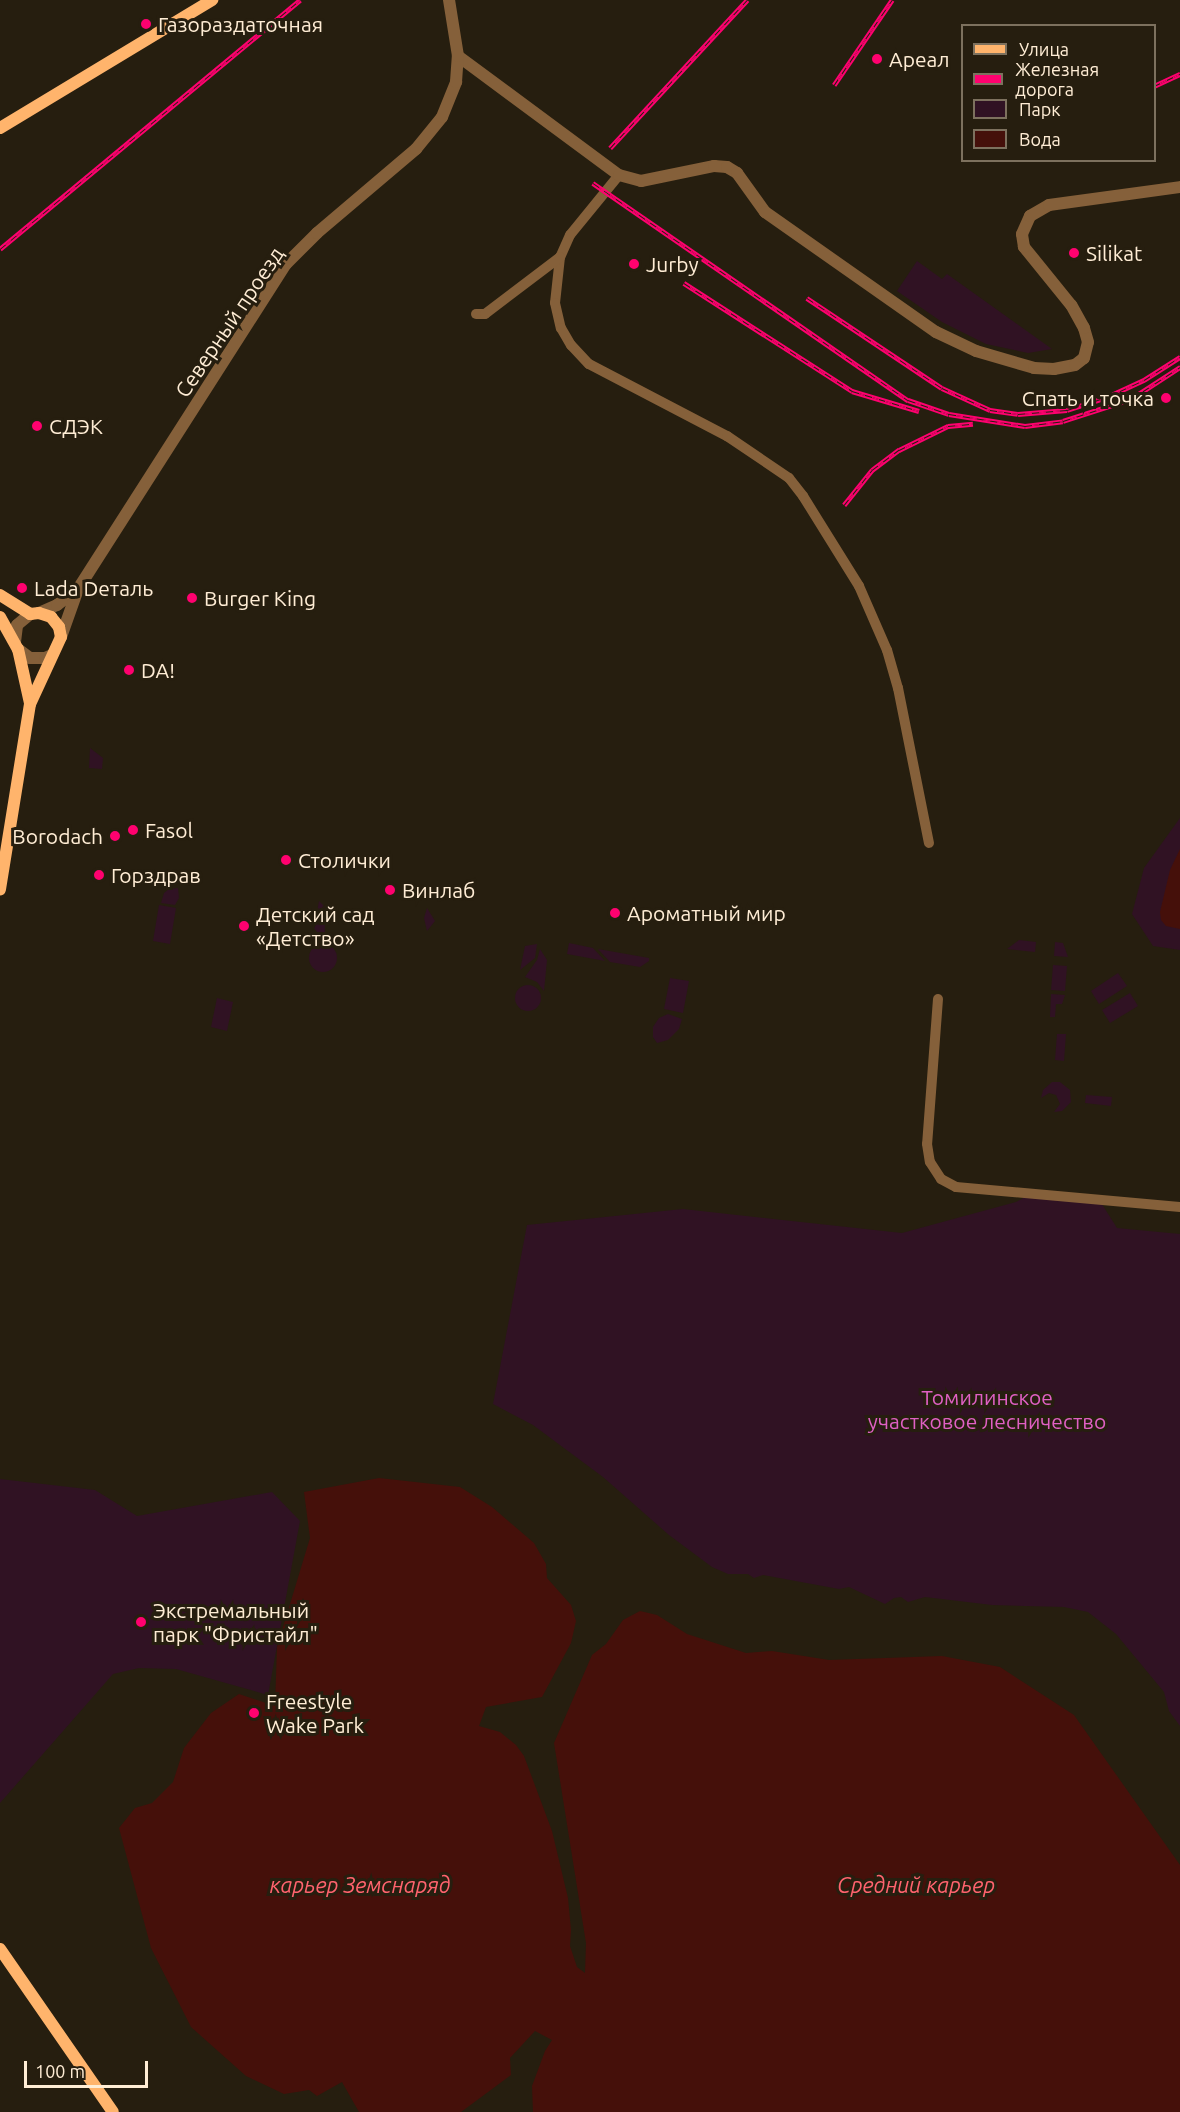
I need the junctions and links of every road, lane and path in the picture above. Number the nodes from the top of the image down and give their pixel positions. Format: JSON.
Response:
{"nodes":[{"id":1,"x":212,"y":0,"type":"edge"},
{"id":2,"x":449,"y":0,"type":"edge"},
{"id":3,"x":458,"y":56,"type":"junction"},
{"id":4,"x":0,"y":128,"type":"edge"},
{"id":5,"x":619,"y":175,"type":"junction"},
{"id":6,"x":1180,"y":187,"type":"edge"},
{"id":7,"x":560,"y":258,"type":"junction"},
{"id":8,"x":476,"y":314,"type":"dead end"},
{"id":9,"x":78,"y":589,"type":"junction"},
{"id":10,"x":0,"y":595,"type":"edge"},
{"id":11,"x":34,"y":613,"type":"junction"},
{"id":12,"x":0,"y":617,"type":"edge"},
{"id":13,"x":61,"y":637,"type":"junction"},
{"id":14,"x":17,"y":646,"type":"junction"},
{"id":15,"x":52,"y":655,"type":"junction"},
{"id":16,"x":30,"y":704,"type":"junction"},
{"id":17,"x":929,"y":843,"type":"dead end"},
{"id":18,"x":0,"y":890,"type":"edge"},
{"id":19,"x":938,"y":999,"type":"dead end"},
{"id":20,"x":1180,"y":1207,"type":"edge"},
{"id":21,"x":0,"y":1949,"type":"edge"},
{"id":22,"x":113,"y":2112,"type":"edge"}],
"edges":[{"from":1,"to":4,"type":"main road"},
{"from":2,"to":3,"type":"street","name":"Северный проезд"},
{"from":3,"to":5,"type":"street"},
{"from":3,"to":9,"type":"street","name":"Северный проезд"},
{"from":5,"to":6,"type":"street"},
{"from":5,"to":7,"type":"street"},
{"from":7,"to":8,"type":"street"},
{"from":7,"to":17,"type":"street"},
{"from":9,"to":11,"type":"street","name":"Северный проезд"},
{"from":9,"to":13,"type":"street","name":"Северный проезд"},
{"from":10,"to":11,"type":"main road"},
{"from":11,"to":13,"type":"main road"},
{"from":11,"to":14,"type":"street"},
{"from":12,"to":14,"type":"main road"},
{"from":13,"to":15,"type":"main road"},
{"from":14,"to":15,"type":"street"},
{"from":14,"to":16,"type":"main road"},
{"from":15,"to":16,"type":"main road"},
{"from":16,"to":18,"type":"main road"},
{"from":19,"to":20,"type":"street"},
{"from":21,"to":22,"type":"main road"}]}
